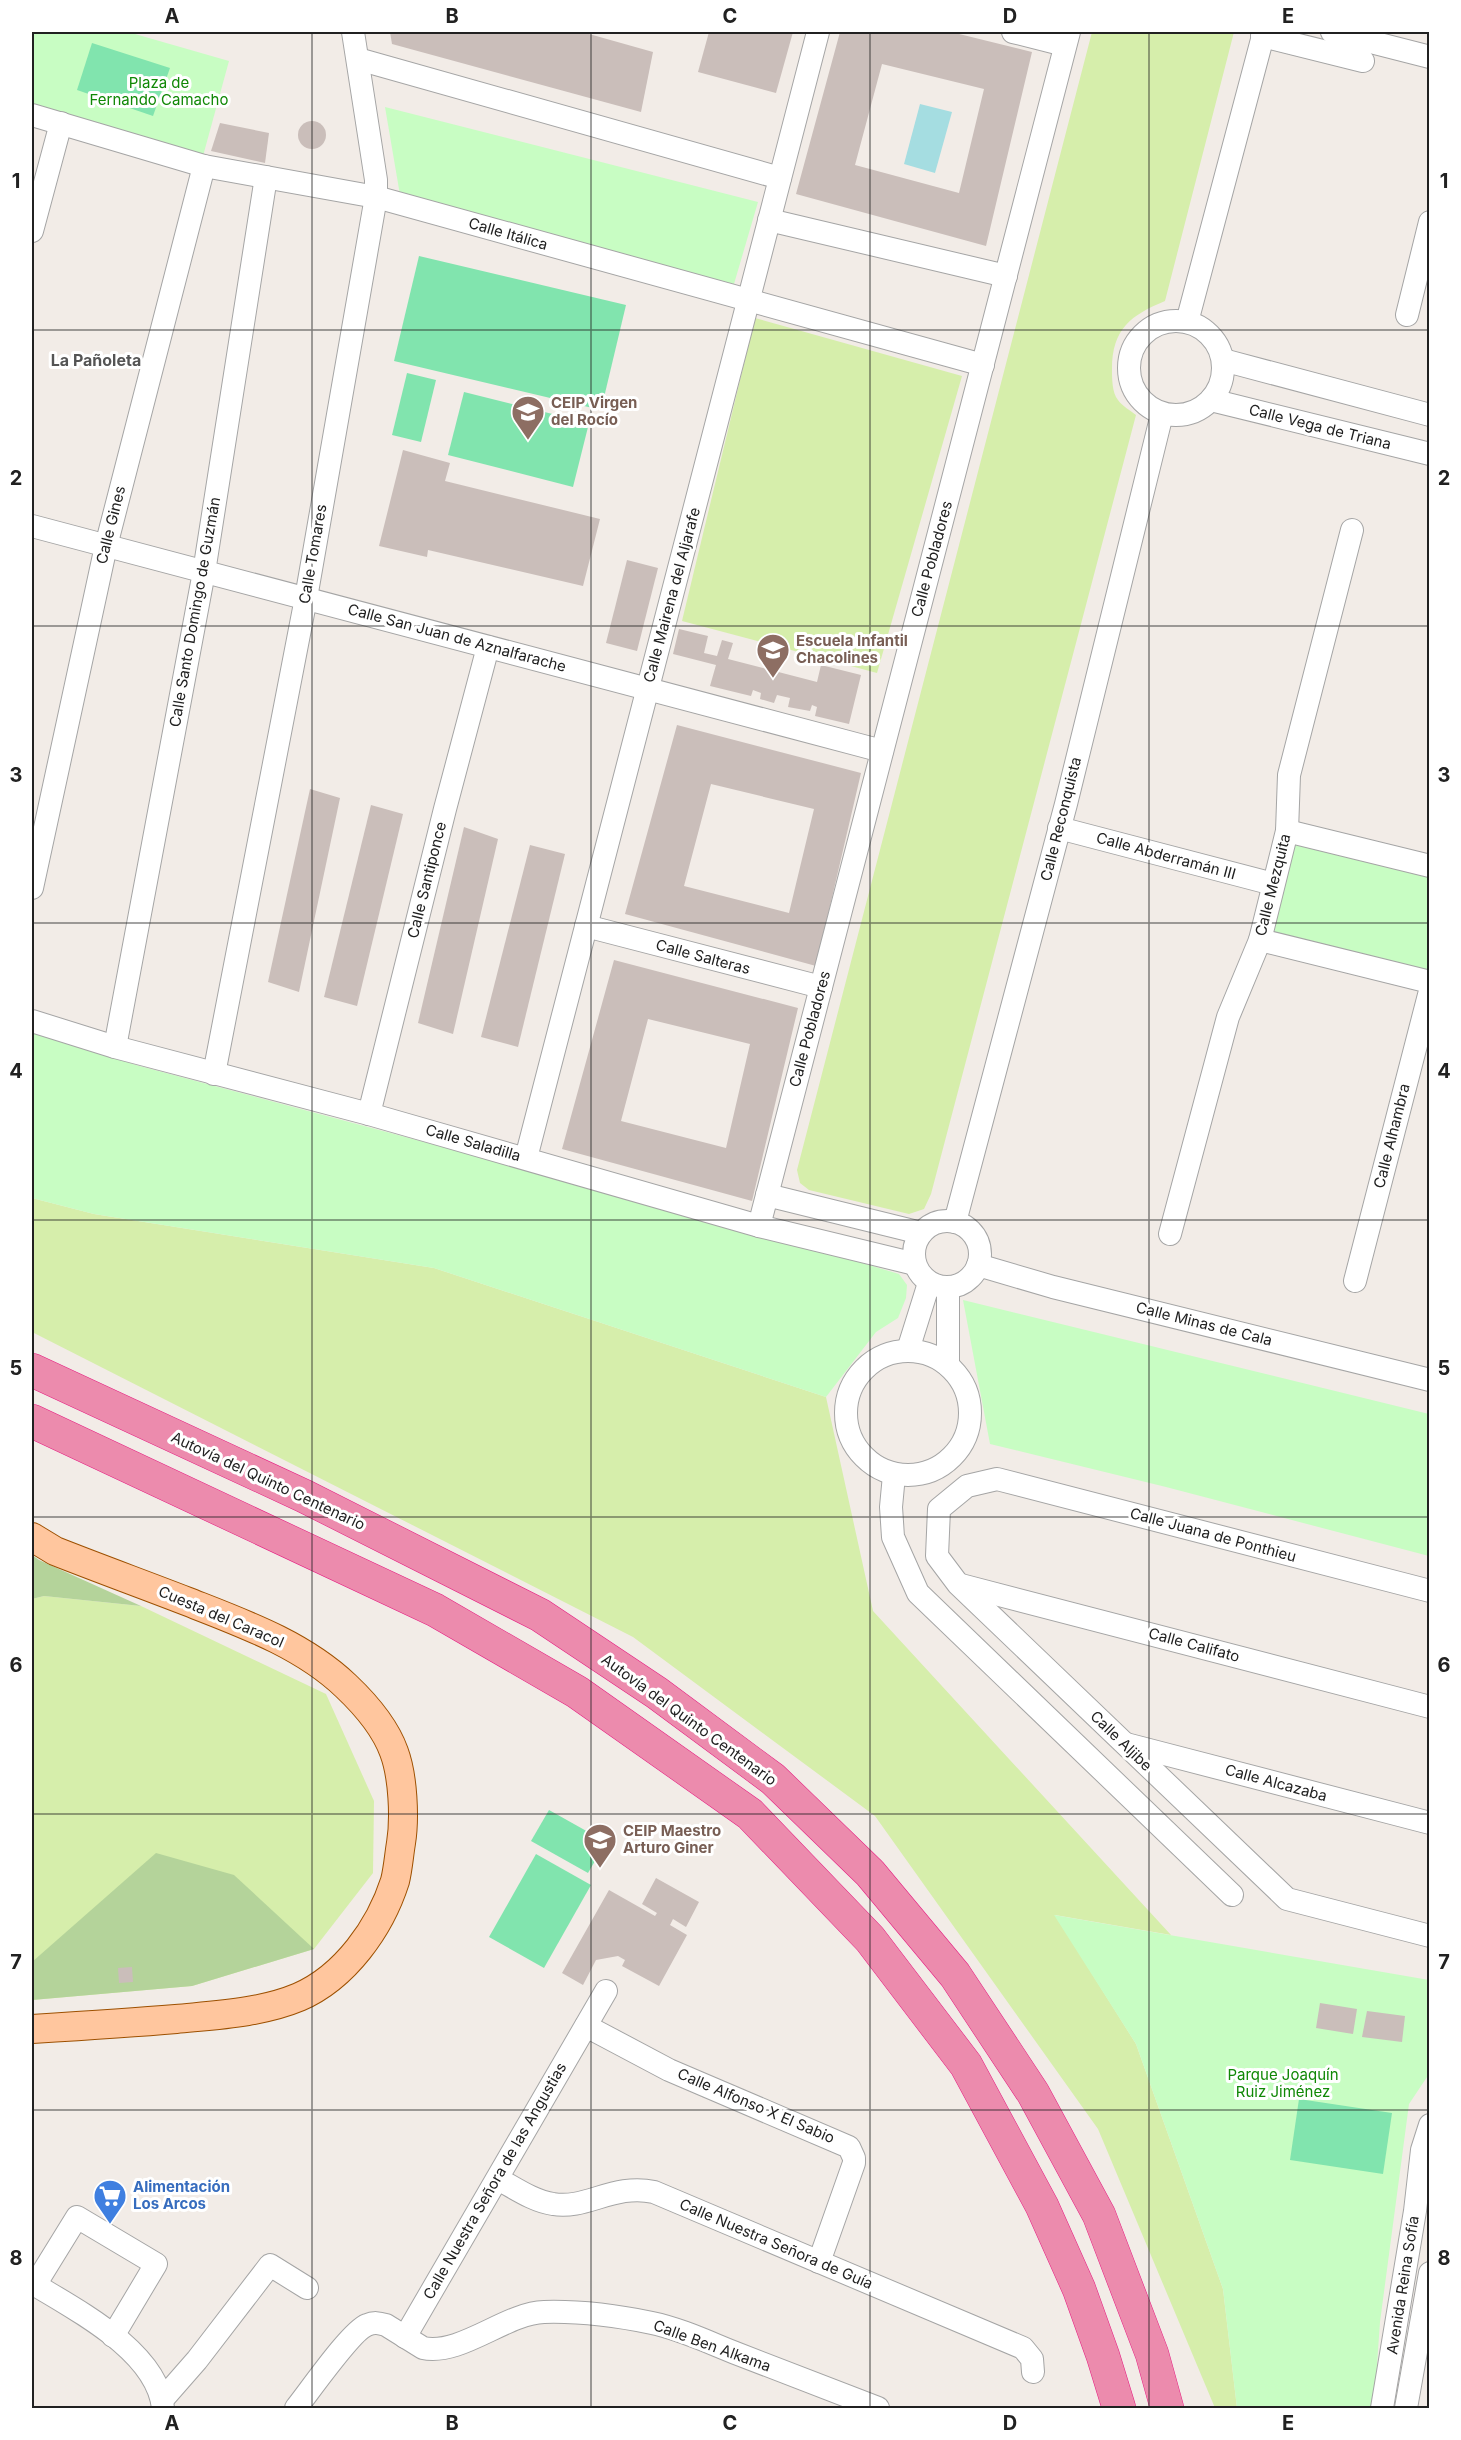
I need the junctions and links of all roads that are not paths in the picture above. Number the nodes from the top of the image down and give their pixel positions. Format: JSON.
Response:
{"nodes":[{"id":1,"x":353,"y":32,"type":"edge"},
{"id":2,"x":818,"y":32,"type":"edge"},
{"id":3,"x":1013,"y":32,"type":"edge"},
{"id":4,"x":1332,"y":32,"type":"edge"},
{"id":5,"x":1263,"y":34,"type":"edge"},
{"id":6,"x":1067,"y":38,"type":"edge"},
{"id":7,"x":1430,"y":57,"type":"edge"},
{"id":8,"x":358,"y":59,"type":"junction"},
{"id":9,"x":1363,"y":61,"type":"dead end"},
{"id":10,"x":32,"y":115,"type":"edge"},
{"id":11,"x":61,"y":123,"type":"junction"},
{"id":12,"x":204,"y":166,"type":"junction"},
{"id":13,"x":266,"y":177,"type":"junction"},
{"id":14,"x":780,"y":178,"type":"junction"},
{"id":15,"x":376,"y":197,"type":"junction"},
{"id":16,"x":769,"y":220,"type":"junction"},
{"id":17,"x":1430,"y":222,"type":"edge"},
{"id":18,"x":32,"y":231,"type":"edge"},
{"id":19,"x":1006,"y":276,"type":"junction"},
{"id":20,"x":748,"y":301,"type":"junction"},
{"id":21,"x":1407,"y":315,"type":"dead end"},
{"id":22,"x":1187,"y":322,"type":"junction"},
{"id":23,"x":1222,"y":360,"type":"junction"},
{"id":24,"x":983,"y":364,"type":"junction"},
{"id":25,"x":1211,"y":400,"type":"junction"},
{"id":26,"x":1162,"y":414,"type":"junction"},
{"id":27,"x":1430,"y":415,"type":"edge"},
{"id":28,"x":1430,"y":454,"type":"edge"},
{"id":29,"x":32,"y":526,"type":"edge"},
{"id":30,"x":1352,"y":530,"type":"dead end"},
{"id":31,"x":106,"y":546,"type":"junction"},
{"id":32,"x":204,"y":572,"type":"junction"},
{"id":33,"x":306,"y":597,"type":"junction"},
{"id":34,"x":488,"y":647,"type":"junction"},
{"id":35,"x":647,"y":688,"type":"junction"},
{"id":36,"x":882,"y":751,"type":"junction"},
{"id":37,"x":1059,"y":828,"type":"junction"},
{"id":38,"x":1287,"y":831,"type":"junction"},
{"id":39,"x":1430,"y":866,"type":"edge"},
{"id":40,"x":1273,"y":884,"type":"junction"},
{"id":41,"x":32,"y":888,"type":"edge"},
{"id":42,"x":586,"y":926,"type":"junction"},
{"id":43,"x":1260,"y":940,"type":"junction"},
{"id":44,"x":1430,"y":982,"type":"edge"},
{"id":45,"x":821,"y":987,"type":"junction"},
{"id":46,"x":1430,"y":991,"type":"edge"},
{"id":47,"x":32,"y":1021,"type":"edge"},
{"id":48,"x":115,"y":1047,"type":"junction"},
{"id":49,"x":214,"y":1074,"type":"junction"},
{"id":50,"x":369,"y":1114,"type":"junction"},
{"id":51,"x":526,"y":1158,"type":"junction"},
{"id":52,"x":767,"y":1195,"type":"junction"},
{"id":53,"x":955,"y":1222,"type":"junction"},
{"id":54,"x":759,"y":1226,"type":"junction"},
{"id":55,"x":921,"y":1233,"type":"junction"},
{"id":56,"x":1170,"y":1234,"type":"dead end"},
{"id":57,"x":915,"y":1264,"type":"junction"},
{"id":58,"x":978,"y":1265,"type":"junction"},
{"id":59,"x":1355,"y":1281,"type":"dead end"},
{"id":60,"x":938,"y":1285,"type":"junction"},
{"id":61,"x":908,"y":1350,"type":"junction"},
{"id":62,"x":948,"y":1365,"type":"junction"},
{"id":63,"x":32,"y":1370,"type":"edge"},
{"id":64,"x":1430,"y":1380,"type":"edge"},
{"id":65,"x":32,"y":1421,"type":"edge"},
{"id":66,"x":894,"y":1475,"type":"junction"},
{"id":67,"x":997,"y":1479,"type":"joint"},
{"id":68,"x":32,"y":1537,"type":"edge"},
{"id":69,"x":958,"y":1584,"type":"junction"},
{"id":70,"x":1430,"y":1591,"type":"edge"},
{"id":71,"x":1430,"y":1707,"type":"edge"},
{"id":72,"x":1123,"y":1744,"type":"junction"},
{"id":73,"x":1430,"y":1823,"type":"edge"},
{"id":74,"x":1232,"y":1895,"type":"dead end"},
{"id":75,"x":1430,"y":1936,"type":"edge"},
{"id":76,"x":606,"y":1991,"type":"dead end"},
{"id":77,"x":586,"y":2026,"type":"junction"},
{"id":78,"x":32,"y":2029,"type":"edge"},
{"id":79,"x":1430,"y":2125,"type":"edge"},
{"id":80,"x":1426,"y":2150,"type":"edge"},
{"id":81,"x":498,"y":2179,"type":"junction"},
{"id":82,"x":819,"y":2262,"type":"junction"},
{"id":83,"x":1430,"y":2273,"type":"edge"},
{"id":84,"x":33,"y":2284,"type":"edge"},
{"id":85,"x":307,"y":2288,"type":"dead end"},
{"id":86,"x":113,"y":2336,"type":"junction"},
{"id":87,"x":405,"y":2337,"type":"junction"},
{"id":88,"x":1033,"y":2372,"type":"dead end"},
{"id":89,"x":163,"y":2404,"type":"edge"},
{"id":90,"x":296,"y":2409,"type":"edge"},
{"id":91,"x":878,"y":2409,"type":"edge"},
{"id":92,"x":1119,"y":2409,"type":"edge"},
{"id":93,"x":1167,"y":2409,"type":"edge"},
{"id":94,"x":1382,"y":2409,"type":"edge"},
{"id":95,"x":1406,"y":2409,"type":"edge"}],
"edges":[{"from":1,"to":8,"type":"street","name":"Calle Tomares"},
{"from":2,"to":14,"type":"street","name":"Calle Mairena del Aljarafe"},
{"from":3,"to":6,"type":"street"},
{"from":4,"to":7,"type":"street"},
{"from":5,"to":9,"type":"street"},
{"from":5,"to":22,"type":"street"},
{"from":6,"to":19,"type":"street","name":"Calle Pobladores"},
{"from":8,"to":14,"type":"street"},
{"from":8,"to":15,"type":"street","name":"Calle Tomares"},
{"from":10,"to":11,"type":"street","name":"Calle Itálica"},
{"from":11,"to":12,"type":"street","name":"Calle Itálica"},
{"from":11,"to":18,"type":"street"},
{"from":12,"to":13,"type":"street","name":"Calle Itálica"},
{"from":12,"to":31,"type":"street","name":"Calle Gines"},
{"from":13,"to":15,"type":"street","name":"Calle Itálica"},
{"from":13,"to":32,"type":"street","name":"Calle Santo Domingo de Guzmán"},
{"from":14,"to":16,"type":"street","name":"Calle Mairena del Aljarafe"},
{"from":15,"to":20,"type":"street","name":"Calle Itálica"},
{"from":15,"to":33,"type":"street","name":"Calle Tomares"},
{"from":16,"to":19,"type":"street"},
{"from":16,"to":20,"type":"street","name":"Calle Mairena del Aljarafe"},
{"from":17,"to":21,"type":"street"},
{"from":19,"to":24,"type":"street","name":"Calle Pobladores"},
{"from":20,"to":24,"type":"street","name":"Calle Itálica"},
{"from":20,"to":35,"type":"street","name":"Calle Mairena del Aljarafe"},
{"from":22,"to":23,"type":"street"},
{"from":22,"to":26,"type":"street"},
{"from":23,"to":25,"type":"street"},
{"from":23,"to":27,"type":"street"},
{"from":24,"to":36,"type":"street","name":"Calle Pobladores"},
{"from":25,"to":26,"type":"street"},
{"from":25,"to":28,"type":"street","name":"Calle Vega de Triana"},
{"from":26,"to":37,"type":"street","name":"Calle Reconquista"},
{"from":29,"to":31,"type":"street","name":"Calle San Juan de Aznalfarache"},
{"from":30,"to":38,"type":"street","name":"Calle Mezquita"},
{"from":31,"to":32,"type":"street","name":"Calle San Juan de Aznalfarache"},
{"from":31,"to":41,"type":"street","name":"Calle Gines"},
{"from":32,"to":33,"type":"street","name":"Calle San Juan de Aznalfarache"},
{"from":32,"to":48,"type":"street","name":"Calle Santo Domingo de Guzmán"},
{"from":33,"to":34,"type":"street","name":"Calle San Juan de Aznalfarache"},
{"from":33,"to":49,"type":"street","name":"Calle Tomares"},
{"from":34,"to":35,"type":"street","name":"Calle San Juan de Aznalfarache"},
{"from":34,"to":50,"type":"street","name":"Calle Santiponce"},
{"from":35,"to":36,"type":"street","name":"Calle San Juan de Aznalfarache"},
{"from":35,"to":42,"type":"street","name":"Calle Mairena del Aljarafe"},
{"from":36,"to":45,"type":"street","name":"Calle Pobladores"},
{"from":37,"to":40,"type":"street","name":"Calle Abderramán III"},
{"from":37,"to":53,"type":"street","name":"Calle Reconquista"},
{"from":38,"to":39,"type":"street"},
{"from":38,"to":40,"type":"street","name":"Calle Mezquita"},
{"from":40,"to":43,"type":"street","name":"Calle Mezquita"},
{"from":42,"to":45,"type":"street","name":"Calle Salteras"},
{"from":42,"to":51,"type":"street","name":"Calle Mairena del Aljarafe"},
{"from":43,"to":44,"type":"street"},
{"from":43,"to":56,"type":"street","name":"Calle Mezquita"},
{"from":45,"to":52,"type":"street","name":"Calle Pobladores"},
{"from":46,"to":59,"type":"street","name":"Calle Alhambra"},
{"from":47,"to":48,"type":"street","name":"Calle Saladilla"},
{"from":48,"to":49,"type":"street","name":"Calle Saladilla"},
{"from":49,"to":50,"type":"street","name":"Calle Saladilla"},
{"from":50,"to":51,"type":"street","name":"Calle Saladilla"},
{"from":51,"to":54,"type":"street","name":"Calle Saladilla"},
{"from":52,"to":54,"type":"street","name":"Calle Pobladores"},
{"from":52,"to":55,"type":"street"},
{"from":53,"to":55,"type":"street"},
{"from":53,"to":58,"type":"street"},
{"from":54,"to":57,"type":"street","name":"Calle Saladilla"},
{"from":55,"to":57,"type":"street"},
{"from":57,"to":60,"type":"street"},
{"from":58,"to":60,"type":"street"},
{"from":58,"to":64,"type":"street","name":"Calle Minas de Cala"},
{"from":60,"to":61,"type":"street"},
{"from":60,"to":62,"type":"street"},
{"from":61,"to":62,"type":"street"},
{"from":61,"to":66,"type":"street"},
{"from":62,"to":66,"type":"street"},
{"from":63,"to":93,"type":"highway","name":"Autovía del Quinto Centenario"},
{"from":65,"to":92,"type":"highway"},
{"from":66,"to":74,"type":"street"},
{"from":67,"to":69,"type":"street","name":"Calle Aljibe"},
{"from":67,"to":70,"type":"street","name":"Calle Juana de Ponthieu"},
{"from":68,"to":78,"type":"main road","name":"Cuesta del Caracol"},
{"from":69,"to":71,"type":"street","name":"Calle Califato"},
{"from":69,"to":72,"type":"street","name":"Calle Aljibe"},
{"from":72,"to":73,"type":"street","name":"Calle Alcazaba"},
{"from":72,"to":75,"type":"street","name":"Calle Aljibe"},
{"from":76,"to":77,"type":"street","name":"Calle Nuestra Señora de las Angustias"},
{"from":77,"to":81,"type":"street","name":"Calle Nuestra Señora de las Angustias"},
{"from":77,"to":82,"type":"street","name":"Calle Alfonso X El Sabio"},
{"from":79,"to":80,"type":"street","name":"Avenida Reina Sofía"},
{"from":80,"to":94,"type":"street","name":"Avenida Reina Sofía"},
{"from":81,"to":82,"type":"street","name":"Calle Nuestra Señora de Guía"},
{"from":81,"to":87,"type":"street","name":"Calle Nuestra Señora de las Angustias"},
{"from":82,"to":88,"type":"street","name":"Calle Nuestra Señora de Guía"},
{"from":83,"to":95,"type":"street","name":"Avenida Reina Sofía"},
{"from":84,"to":86,"type":"street"},
{"from":84,"to":86,"type":"street"},
{"from":85,"to":89,"type":"street"},
{"from":86,"to":89,"type":"street"},
{"from":87,"to":90,"type":"street","name":"Calle Ben Alkama"},
{"from":87,"to":91,"type":"street","name":"Calle Ben Alkama"}]}
